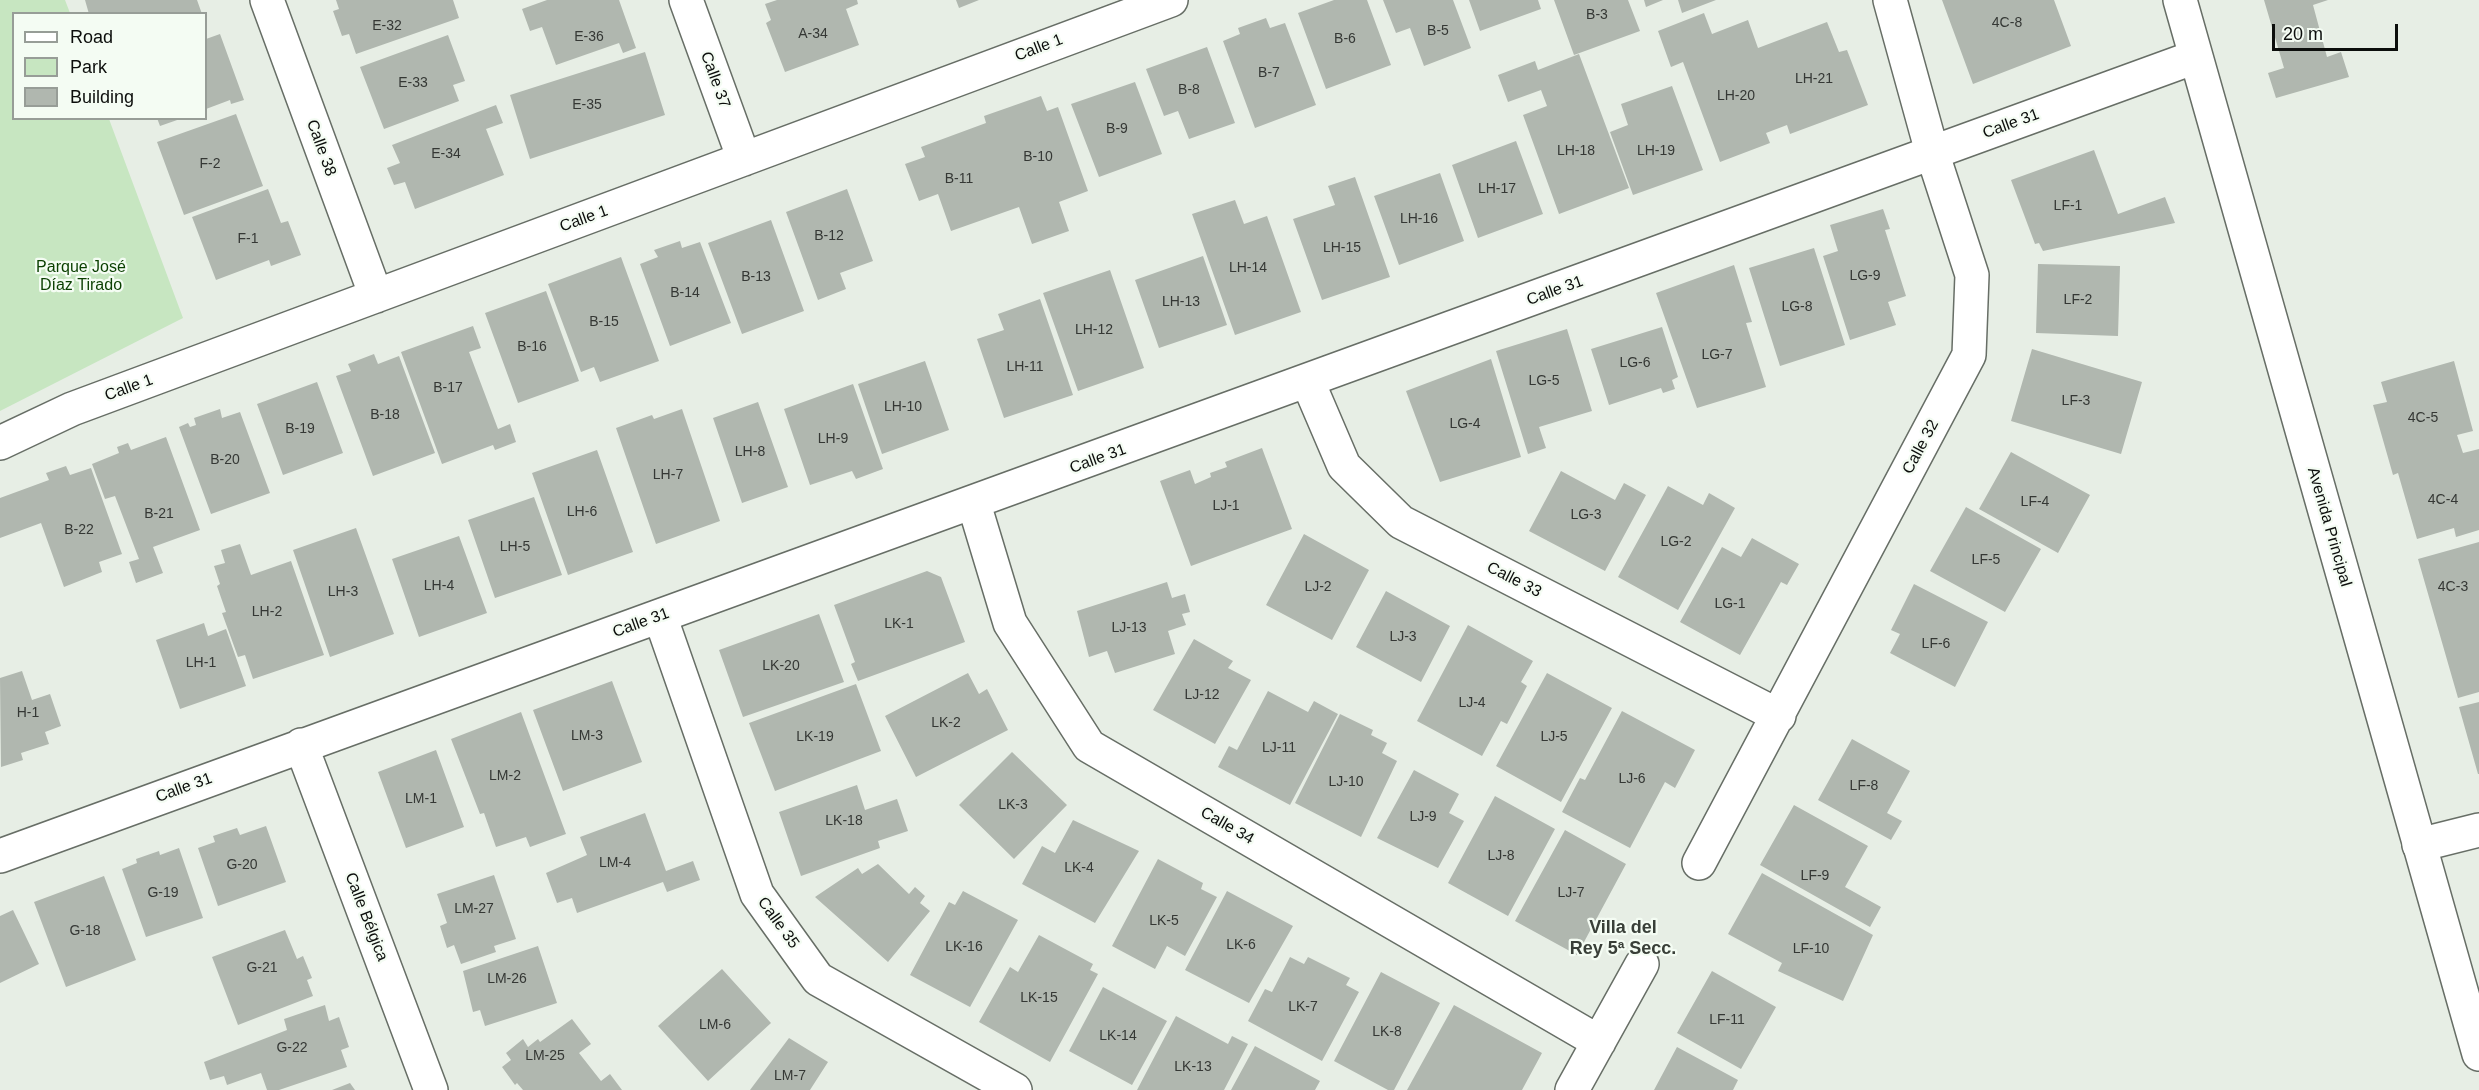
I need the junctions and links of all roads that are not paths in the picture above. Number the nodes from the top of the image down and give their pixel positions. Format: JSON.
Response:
{"nodes":[{"id":1,"x":267,"y":0,"type":"edge"},
{"id":2,"x":686,"y":0,"type":"edge"},
{"id":3,"x":1171,"y":0,"type":"edge"},
{"id":4,"x":1890,"y":0,"type":"edge"},
{"id":5,"x":2180,"y":0,"type":"edge"},
{"id":6,"x":1112,"y":10,"type":"edge"},
{"id":7,"x":2195,"y":57,"type":"junction"},
{"id":8,"x":1932,"y":152,"type":"junction"},
{"id":9,"x":744,"y":159,"type":"junction"},
{"id":10,"x":376,"y":296,"type":"junction"},
{"id":11,"x":1308,"y":382,"type":"junction"},
{"id":12,"x":0,"y":443,"type":"edge"},
{"id":13,"x":974,"y":504,"type":"junction"},
{"id":14,"x":660,"y":616,"type":"junction"},
{"id":15,"x":1779,"y":716,"type":"junction"},
{"id":16,"x":301,"y":745,"type":"junction"},
{"id":17,"x":2479,"y":830,"type":"edge"},
{"id":18,"x":2419,"y":845,"type":"junction"},
{"id":19,"x":0,"y":856,"type":"edge"},
{"id":20,"x":1699,"y":863,"type":"dead end"},
{"id":21,"x":1642,"y":964,"type":"dead end"},
{"id":22,"x":1599,"y":1042,"type":"junction"},
{"id":23,"x":2479,"y":1054,"type":"edge"},
{"id":24,"x":431,"y":1090,"type":"edge"},
{"id":25,"x":1015,"y":1090,"type":"edge"},
{"id":26,"x":1572,"y":1090,"type":"edge"}],
"edges":[{"from":1,"to":10,"type":"street","name":"Calle 38"},
{"from":2,"to":9,"type":"street","name":"Calle 37"},
{"from":3,"to":6,"type":"street","name":"Calle 1"},
{"from":4,"to":8,"type":"street","name":"Calle 32"},
{"from":5,"to":7,"type":"street","name":"Avenida Principal"},
{"from":6,"to":9,"type":"street","name":"Calle 1"},
{"from":7,"to":8,"type":"street","name":"Calle 31"},
{"from":7,"to":18,"type":"street","name":"Avenida Principal"},
{"from":8,"to":11,"type":"street","name":"Calle 31"},
{"from":8,"to":15,"type":"street","name":"Calle 32"},
{"from":9,"to":10,"type":"street","name":"Calle 1"},
{"from":10,"to":12,"type":"street","name":"Calle 1"},
{"from":11,"to":13,"type":"street","name":"Calle 31"},
{"from":11,"to":15,"type":"street","name":"Calle 33"},
{"from":13,"to":14,"type":"street","name":"Calle 31"},
{"from":13,"to":22,"type":"street","name":"Calle 34"},
{"from":14,"to":16,"type":"street","name":"Calle 31"},
{"from":14,"to":25,"type":"street","name":"Calle 35"},
{"from":15,"to":20,"type":"street","name":"Calle 32"},
{"from":16,"to":19,"type":"street","name":"Calle 31"},
{"from":16,"to":24,"type":"street","name":"Calle Bélgica"},
{"from":17,"to":18,"type":"street"},
{"from":18,"to":23,"type":"street","name":"Avenida Principal"},
{"from":21,"to":22,"type":"street"},
{"from":22,"to":26,"type":"street"}]}
